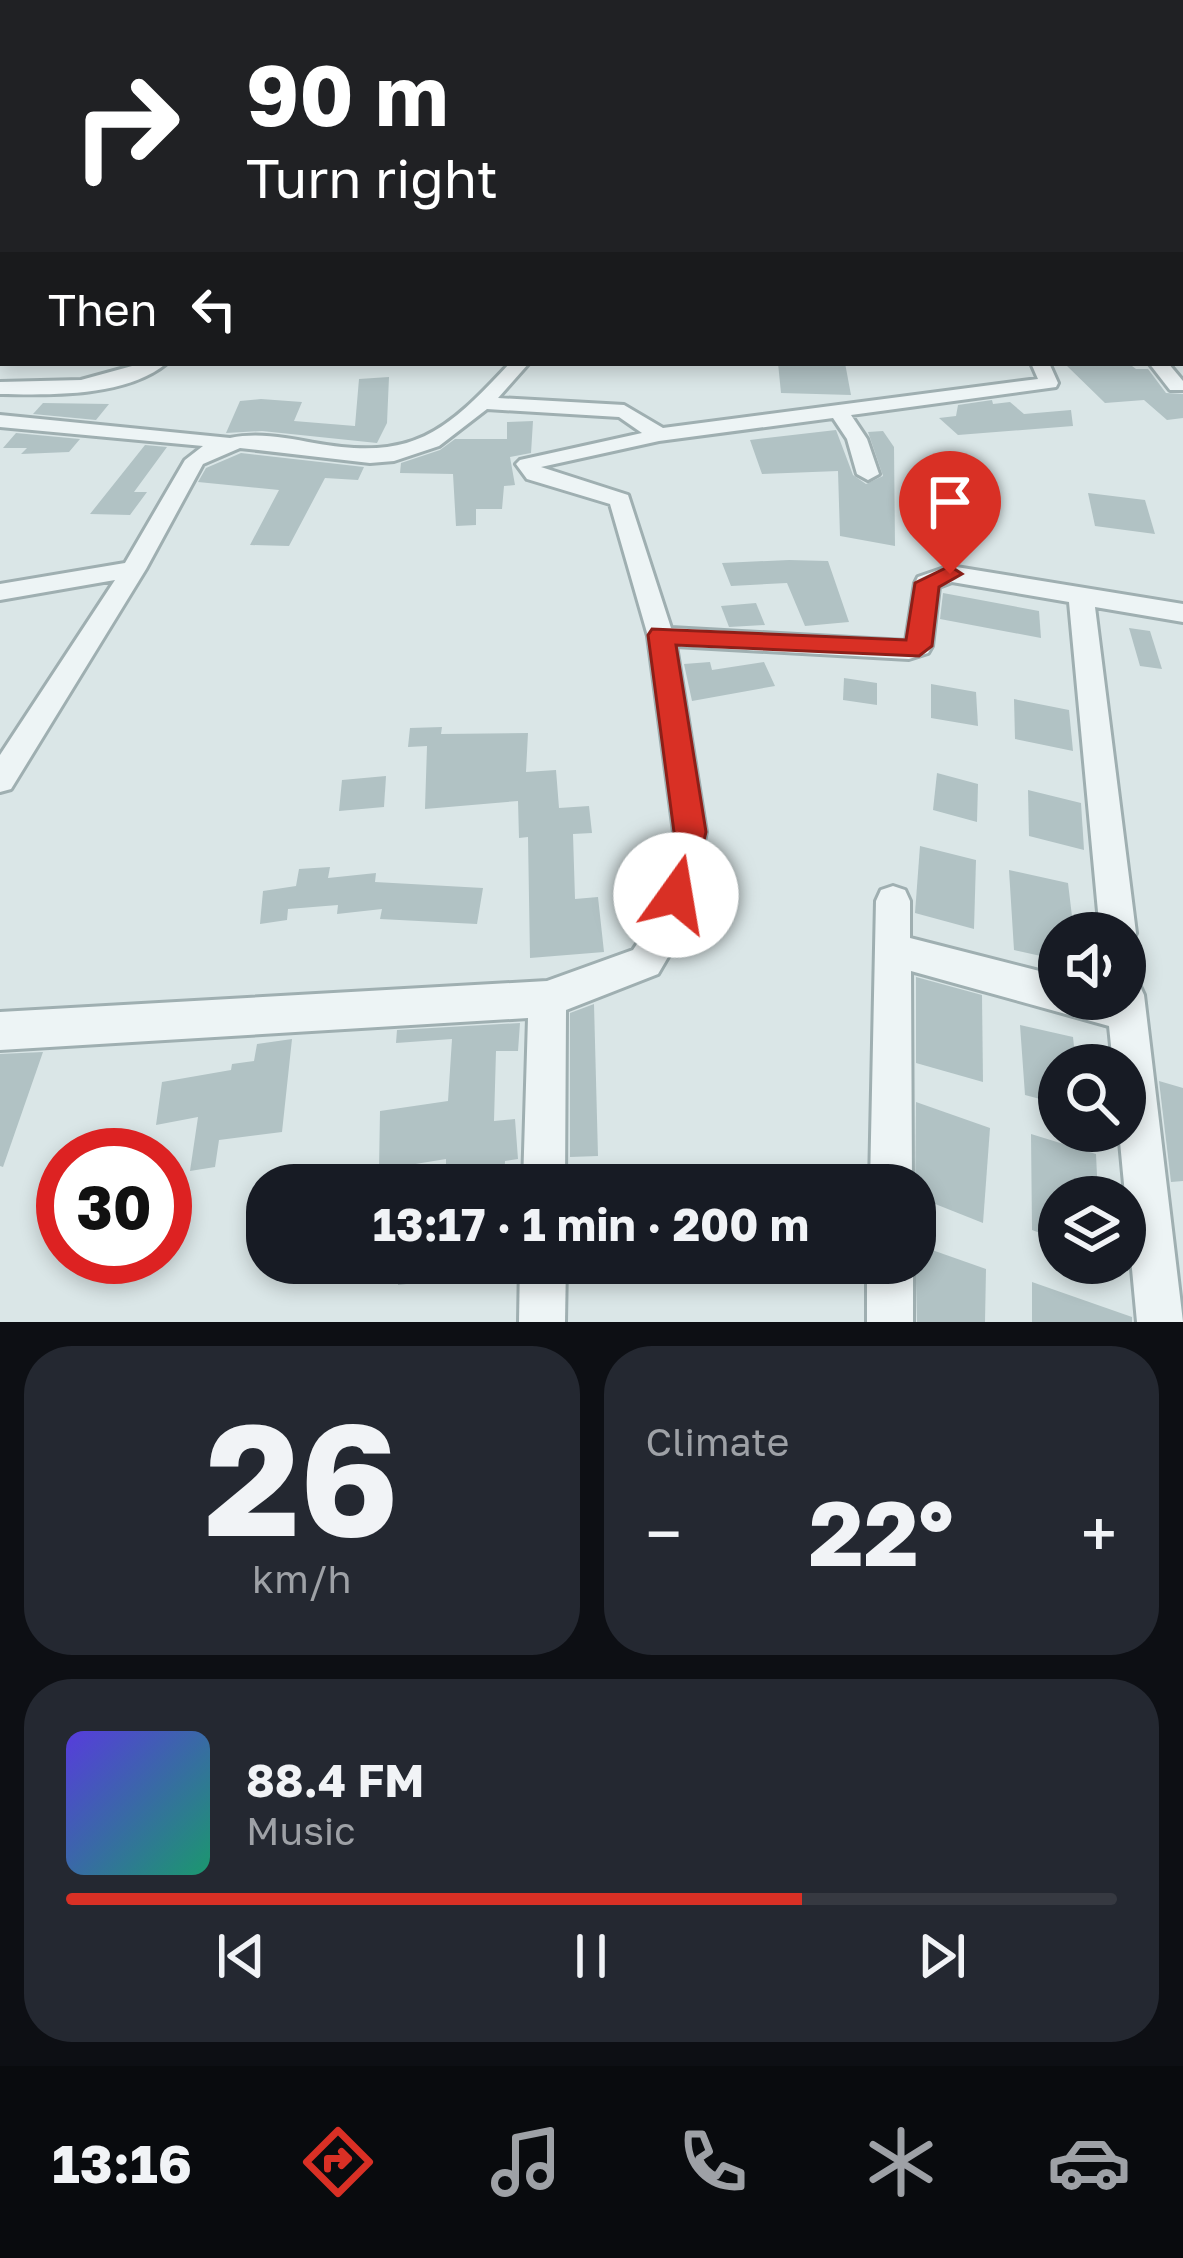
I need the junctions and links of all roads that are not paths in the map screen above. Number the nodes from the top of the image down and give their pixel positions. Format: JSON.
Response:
{"nodes":[{"id":1,"x":152,"y":366,"type":"edge"},
{"id":2,"x":517,"y":366,"type":"edge"},
{"id":3,"x":1041,"y":366,"type":"edge"},
{"id":4,"x":1161,"y":366,"type":"edge"},
{"id":5,"x":1178,"y":386,"type":"dead end"},
{"id":6,"x":0,"y":388,"type":"edge"},
{"id":7,"x":31,"y":389,"type":"junction"},
{"id":8,"x":483,"y":403,"type":"junction"},
{"id":9,"x":839,"y":411,"type":"junction"},
{"id":10,"x":0,"y":418,"type":"edge"},
{"id":11,"x":659,"y":435,"type":"junction"},
{"id":12,"x":224,"y":442,"type":"junction"},
{"id":13,"x":868,"y":474,"type":"dead end"},
{"id":14,"x":134,"y":569,"type":"junction"},
{"id":15,"x":0,"y":592,"type":"edge"},
{"id":16,"x":1082,"y":596,"type":"junction"},
{"id":17,"x":1183,"y":613,"type":"edge"},
{"id":18,"x":661,"y":635,"type":"junction"},
{"id":19,"x":0,"y":780,"type":"edge"},
{"id":20,"x":893,"y":901,"type":"dead end"},
{"id":21,"x":1116,"y":912,"type":"edge"},
{"id":22,"x":893,"y":950,"type":"junction"},
{"id":23,"x":1038,"y":988,"type":"edge"},
{"id":24,"x":547,"y":999,"type":"junction"},
{"id":25,"x":1128,"y":1020,"type":"edge"},
{"id":26,"x":0,"y":1031,"type":"edge"},
{"id":27,"x":544,"y":1164,"type":"edge"},
{"id":28,"x":891,"y":1164,"type":"edge"},
{"id":29,"x":543,"y":1284,"type":"edge"},
{"id":30,"x":890,"y":1284,"type":"edge"},
{"id":31,"x":542,"y":1322,"type":"edge"},
{"id":32,"x":890,"y":1322,"type":"edge"},
{"id":33,"x":1160,"y":1322,"type":"edge"}],
"edges":[{"from":1,"to":7,"type":"street"},
{"from":2,"to":8,"type":"street"},
{"from":3,"to":9,"type":"street"},
{"from":4,"to":5,"type":"street"},
{"from":6,"to":7,"type":"street"},
{"from":7,"to":10,"type":"street"},
{"from":8,"to":11,"type":"street"},
{"from":8,"to":12,"type":"street"},
{"from":9,"to":11,"type":"street"},
{"from":9,"to":13,"type":"street"},
{"from":10,"to":12,"type":"street"},
{"from":11,"to":18,"type":"street"},
{"from":12,"to":14,"type":"street"},
{"from":14,"to":15,"type":"street"},
{"from":14,"to":19,"type":"street"},
{"from":16,"to":17,"type":"street"},
{"from":16,"to":18,"type":"street"},
{"from":16,"to":21,"type":"street"},
{"from":18,"to":24,"type":"street"},
{"from":20,"to":22,"type":"street"},
{"from":22,"to":23,"type":"street"},
{"from":22,"to":28,"type":"street"},
{"from":24,"to":26,"type":"street"},
{"from":24,"to":27,"type":"street"},
{"from":25,"to":33,"type":"street"},
{"from":29,"to":31,"type":"street"},
{"from":30,"to":32,"type":"street"}]}
